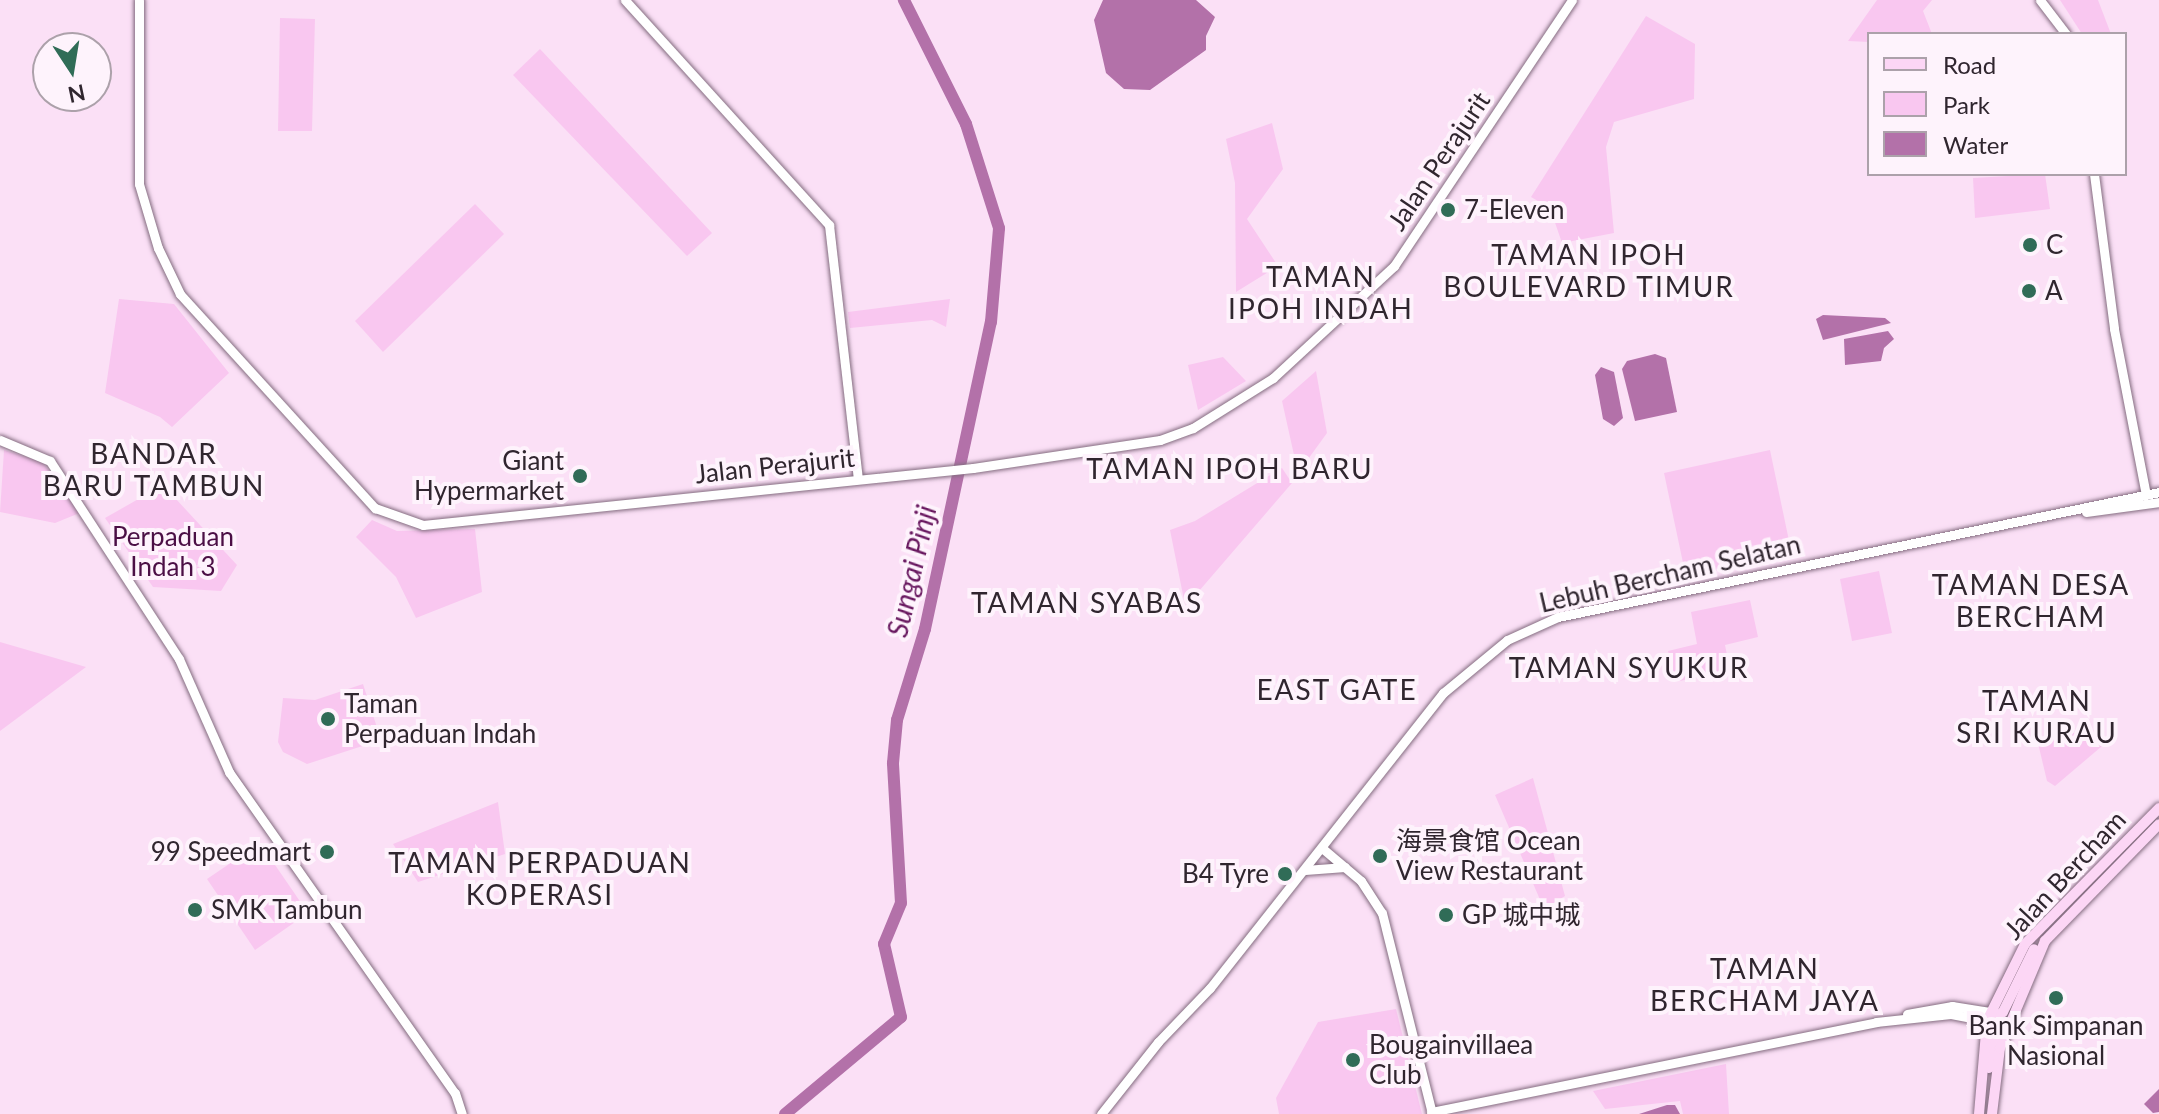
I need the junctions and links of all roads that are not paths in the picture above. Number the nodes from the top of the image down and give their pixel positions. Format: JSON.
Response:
{"nodes":[{"id":1,"x":139,"y":0,"type":"edge"},
{"id":2,"x":625,"y":0,"type":"edge"},
{"id":3,"x":1572,"y":0,"type":"edge"},
{"id":4,"x":2040,"y":0,"type":"edge"},
{"id":5,"x":2064,"y":32,"type":"edge"},
{"id":6,"x":2094,"y":176,"type":"edge"},
{"id":7,"x":0,"y":440,"type":"edge"},
{"id":8,"x":858,"y":478,"type":"junction"},
{"id":9,"x":2146,"y":495,"type":"junction"},
{"id":10,"x":2159,"y":498,"type":"edge"},
{"id":11,"x":2083,"y":512,"type":"junction"},
{"id":12,"x":2104,"y":513,"type":"junction"},
{"id":13,"x":2159,"y":808,"type":"edge"},
{"id":14,"x":2159,"y":824,"type":"edge"},
{"id":15,"x":1322,"y":848,"type":"junction"},
{"id":16,"x":1347,"y":867,"type":"junction"},
{"id":17,"x":1305,"y":870,"type":"junction"},
{"id":18,"x":2045,"y":941,"type":"junction"},
{"id":19,"x":1991,"y":1017,"type":"junction"},
{"id":20,"x":1992,"y":1093,"type":"junction"},
{"id":21,"x":1432,"y":1113,"type":"edge"},
{"id":22,"x":462,"y":1114,"type":"edge"},
{"id":23,"x":1101,"y":1114,"type":"edge"},
{"id":24,"x":1979,"y":1114,"type":"edge"},
{"id":25,"x":1992,"y":1114,"type":"edge"}],
"edges":[{"from":1,"to":8,"type":"street","name":"Jalan Perajurit"},
{"from":2,"to":8,"type":"street"},
{"from":3,"to":8,"type":"street","name":"Jalan Perajurit"},
{"from":4,"to":5,"type":"street"},
{"from":6,"to":9,"type":"street"},
{"from":7,"to":22,"type":"street"},
{"from":9,"to":10,"type":"street"},
{"from":9,"to":11,"type":"street"},
{"from":9,"to":12,"type":"street"},
{"from":10,"to":12,"type":"street"},
{"from":11,"to":12,"type":"street"},
{"from":11,"to":15,"type":"street","name":"Lebuh Bercham Selatan"},
{"from":13,"to":19,"type":"main road","name":"Jalan Bercham"},
{"from":14,"to":18,"type":"main road","name":"Jalan Bercham"},
{"from":15,"to":16,"type":"street"},
{"from":15,"to":17,"type":"street","name":"Lebuh Bercham Selatan"},
{"from":16,"to":17,"type":"street"},
{"from":16,"to":21,"type":"street"},
{"from":17,"to":23,"type":"street","name":"Lebuh Bercham Selatan"},
{"from":18,"to":19,"type":"main road"},
{"from":18,"to":20,"type":"main road","name":"Jalan Bercham"},
{"from":19,"to":20,"type":"main road"},
{"from":19,"to":21,"type":"street"},
{"from":19,"to":24,"type":"main road","name":"Jalan Bercham"},
{"from":20,"to":25,"type":"main road","name":"Jalan Bercham"}]}
